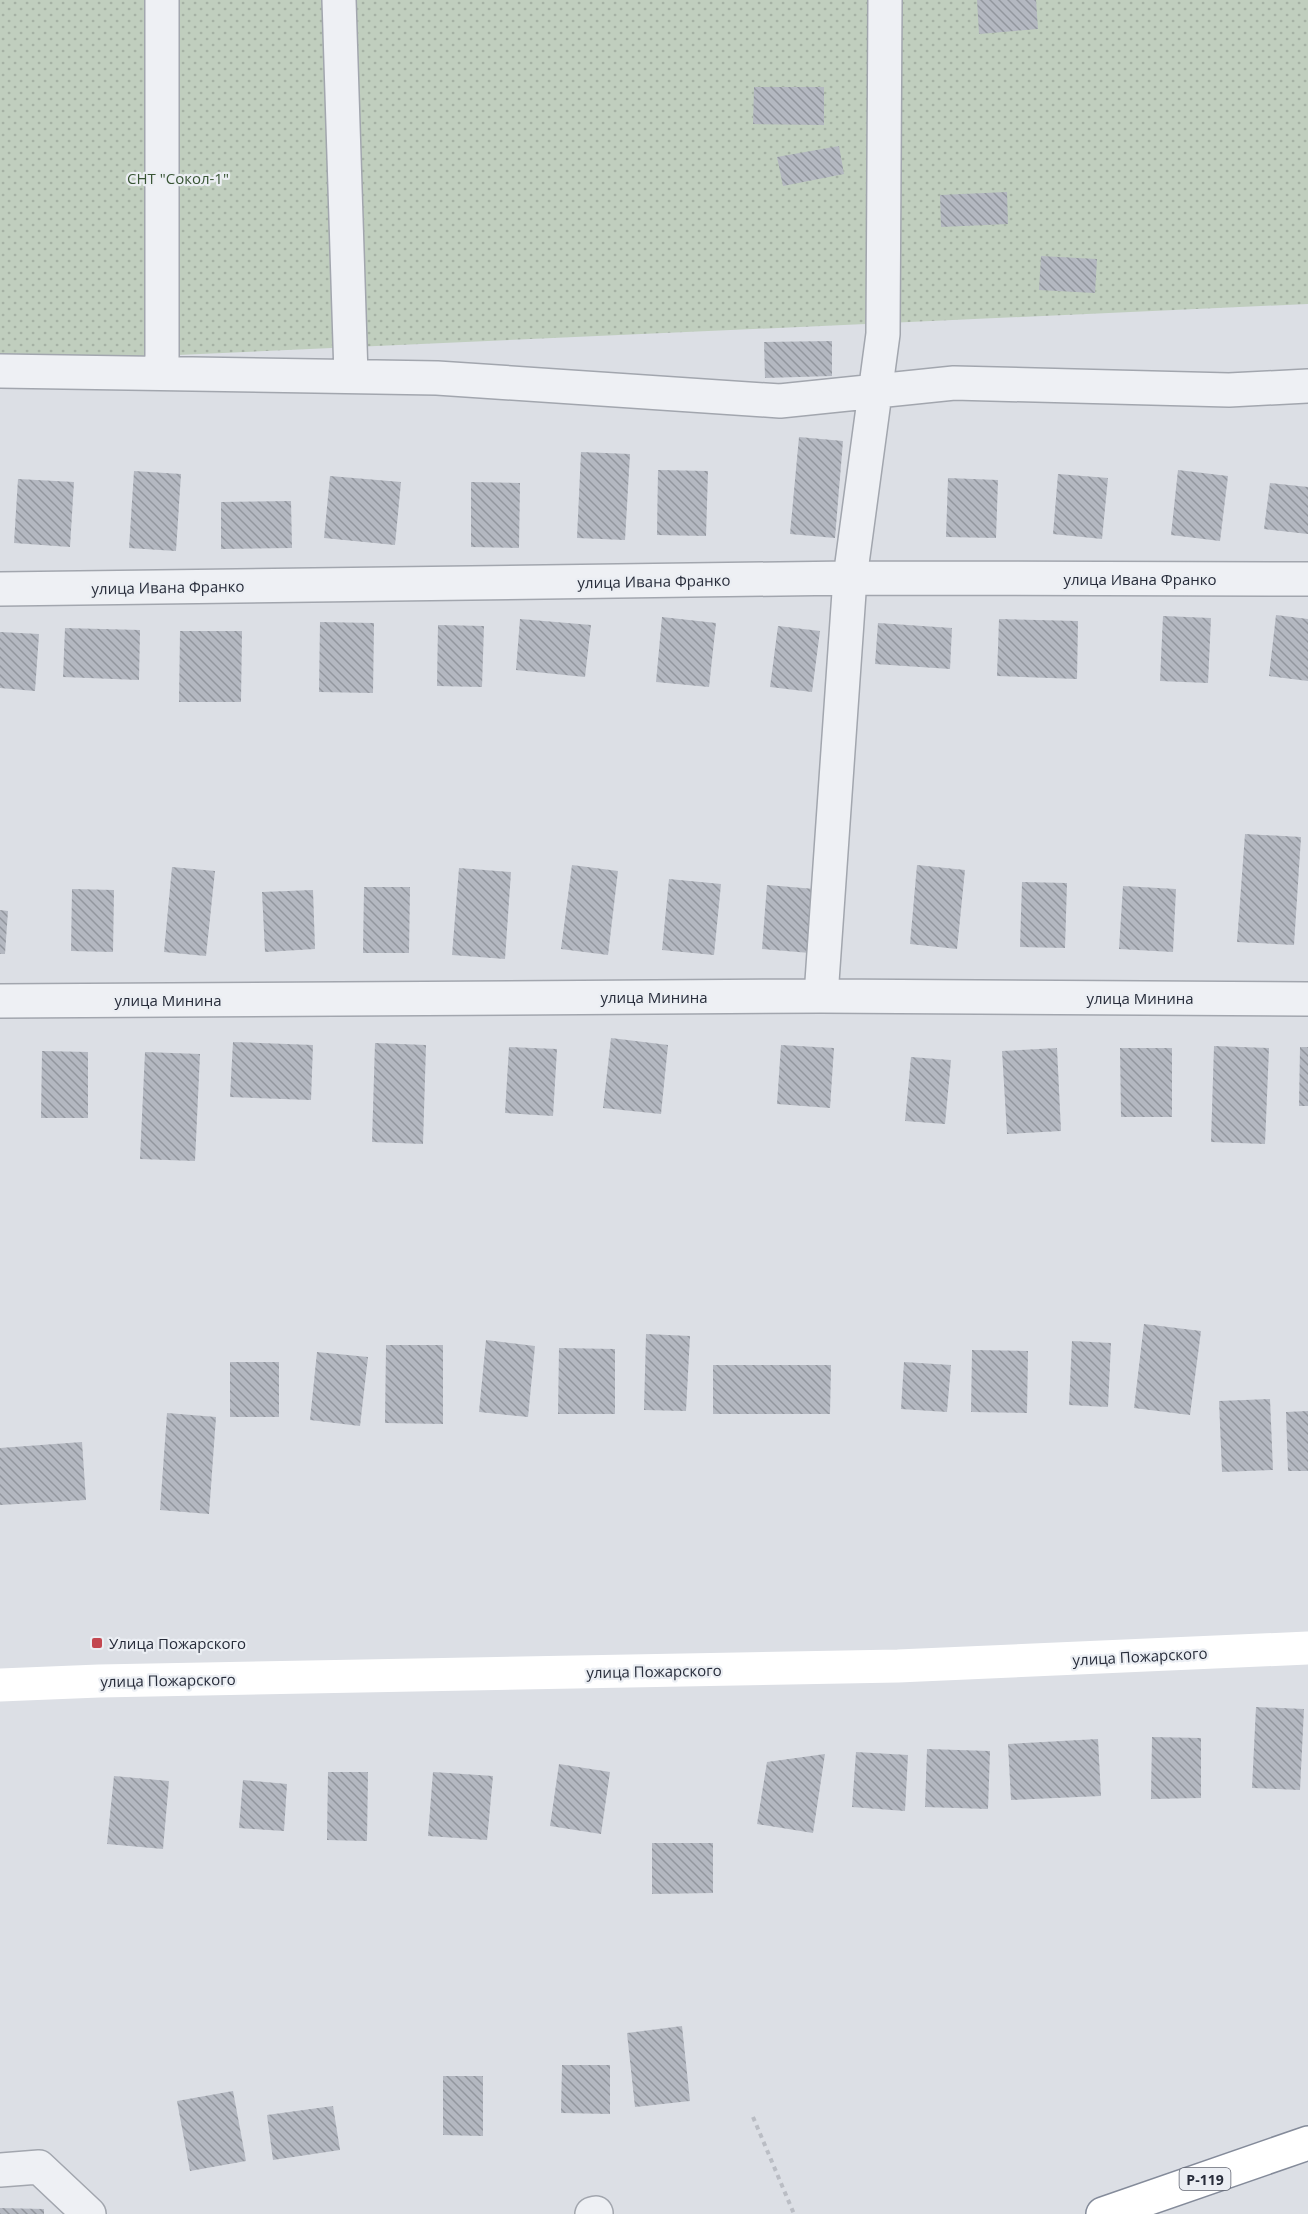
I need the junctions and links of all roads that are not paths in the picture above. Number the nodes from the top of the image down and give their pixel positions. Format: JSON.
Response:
{"nodes":[{"id":1,"x":162,"y":0,"type":"edge"},
{"id":2,"x":339,"y":0,"type":"edge"},
{"id":3,"x":885,"y":0,"type":"edge"},
{"id":4,"x":0,"y":371,"type":"edge"},
{"id":5,"x":162,"y":372,"type":"junction"},
{"id":6,"x":351,"y":375,"type":"junction"},
{"id":7,"x":1308,"y":386,"type":"edge"},
{"id":8,"x":877,"y":390,"type":"junction"},
{"id":9,"x":850,"y":578,"type":"junction"},
{"id":10,"x":1308,"y":579,"type":"edge"},
{"id":11,"x":0,"y":589,"type":"edge"},
{"id":12,"x":821,"y":996,"type":"junction"},
{"id":13,"x":1308,"y":999,"type":"edge"},
{"id":14,"x":0,"y":1001,"type":"edge"},
{"id":15,"x":1308,"y":1648,"type":"edge"},
{"id":16,"x":0,"y":1685,"type":"edge"},
{"id":17,"x":1308,"y":2144,"type":"edge"},
{"id":18,"x":0,"y":2170,"type":"edge"},
{"id":19,"x":89,"y":2214,"type":"edge"},
{"id":20,"x":1102,"y":2214,"type":"edge"}],
"edges":[{"from":1,"to":5,"type":"street"},
{"from":2,"to":6,"type":"street"},
{"from":3,"to":8,"type":"street"},
{"from":4,"to":5,"type":"street"},
{"from":5,"to":6,"type":"street"},
{"from":6,"to":8,"type":"street"},
{"from":7,"to":8,"type":"street"},
{"from":8,"to":9,"type":"street"},
{"from":9,"to":10,"type":"street","name":"улица Ивана Франко"},
{"from":9,"to":11,"type":"street","name":"улица Ивана Франко"},
{"from":9,"to":12,"type":"street"},
{"from":12,"to":13,"type":"street","name":"улица Минина"},
{"from":12,"to":14,"type":"street","name":"улица Минина"},
{"from":15,"to":16,"type":"main road","name":"улица Пожарского"},
{"from":17,"to":20,"type":"main road","number":"Р-119"},
{"from":18,"to":19,"type":"street"}]}
